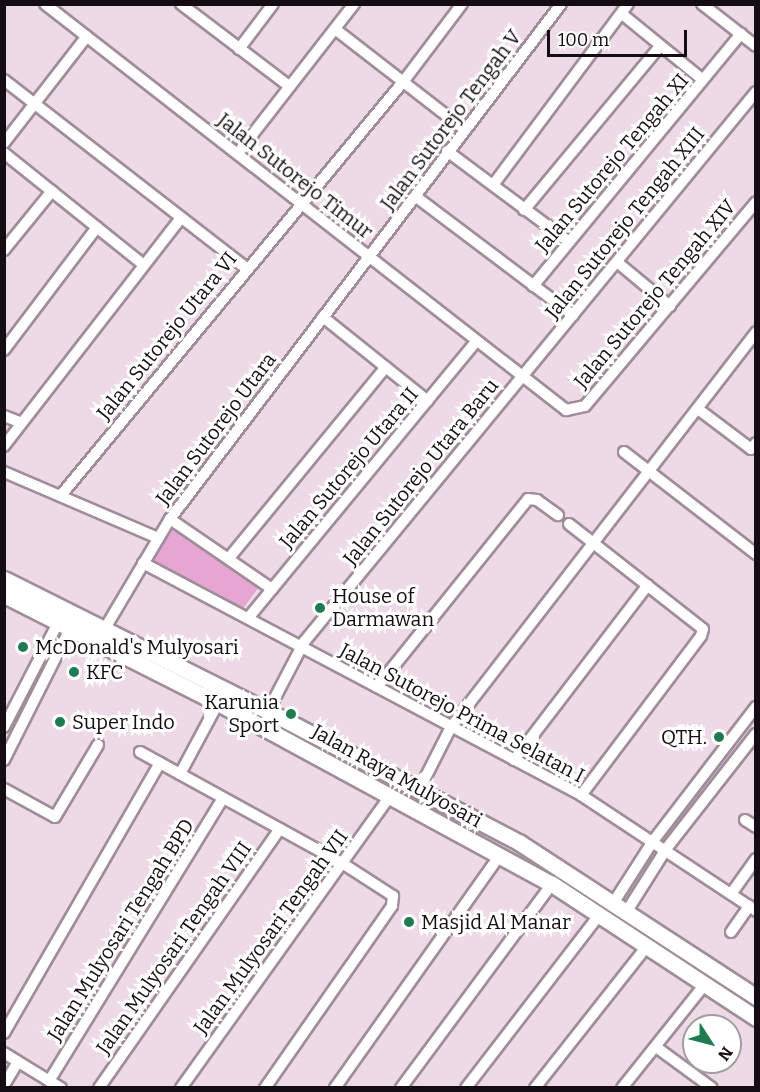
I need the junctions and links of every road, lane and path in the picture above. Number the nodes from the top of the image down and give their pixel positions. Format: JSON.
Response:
{"nodes":[{"id":1,"x":45,"y":4,"type":"edge"},
{"id":2,"x":182,"y":4,"type":"edge"},
{"id":3,"x":273,"y":4,"type":"edge"},
{"id":4,"x":354,"y":4,"type":"edge"},
{"id":5,"x":462,"y":4,"type":"edge"},
{"id":6,"x":561,"y":4,"type":"edge"},
{"id":7,"x":702,"y":4,"type":"edge"},
{"id":8,"x":196,"y":9,"type":"edge"},
{"id":9,"x":625,"y":9,"type":"edge"},
{"id":10,"x":335,"y":29,"type":"junction"},
{"id":11,"x":741,"y":34,"type":"junction"},
{"id":12,"x":87,"y":36,"type":"junction"},
{"id":13,"x":660,"y":46,"type":"junction"},
{"id":14,"x":756,"y":46,"type":"edge"},
{"id":15,"x":239,"y":50,"type":"junction"},
{"id":16,"x":4,"y":80,"type":"edge"},
{"id":17,"x":703,"y":80,"type":"junction"},
{"id":18,"x":403,"y":82,"type":"junction"},
{"id":19,"x":289,"y":86,"type":"junction"},
{"id":20,"x":756,"y":92,"type":"edge"},
{"id":21,"x":36,"y":102,"type":"junction"},
{"id":22,"x":465,"y":130,"type":"junction"},
{"id":23,"x":4,"y":143,"type":"edge"},
{"id":24,"x":447,"y":151,"type":"junction"},
{"id":25,"x":4,"y":153,"type":"edge"},
{"id":26,"x":238,"y":153,"type":"junction"},
{"id":27,"x":493,"y":185,"type":"junction"},
{"id":28,"x":52,"y":191,"type":"junction"},
{"id":29,"x":415,"y":196,"type":"junction"},
{"id":30,"x":756,"y":202,"type":"edge"},
{"id":31,"x":302,"y":203,"type":"junction"},
{"id":32,"x":524,"y":210,"type":"junction"},
{"id":33,"x":181,"y":218,"type":"junction"},
{"id":34,"x":97,"y":227,"type":"junction"},
{"id":35,"x":569,"y":242,"type":"junction"},
{"id":36,"x":4,"y":250,"type":"edge"},
{"id":37,"x":369,"y":257,"type":"junction"},
{"id":38,"x":617,"y":262,"type":"junction"},
{"id":39,"x":144,"y":265,"type":"junction"},
{"id":40,"x":246,"y":268,"type":"junction"},
{"id":41,"x":533,"y":286,"type":"junction"},
{"id":42,"x":670,"y":306,"type":"junction"},
{"id":43,"x":573,"y":315,"type":"junction"},
{"id":44,"x":323,"y":317,"type":"junction"},
{"id":45,"x":756,"y":332,"type":"edge"},
{"id":46,"x":476,"y":342,"type":"dead end"},
{"id":47,"x":4,"y":350,"type":"edge"},
{"id":48,"x":386,"y":367,"type":"junction"},
{"id":49,"x":523,"y":375,"type":"junction"},
{"id":50,"x":428,"y":401,"type":"junction"},
{"id":51,"x":698,"y":410,"type":"junction"},
{"id":52,"x":4,"y":416,"type":"edge"},
{"id":53,"x":22,"y":423,"type":"junction"},
{"id":54,"x":4,"y":446,"type":"edge"},
{"id":55,"x":754,"y":448,"type":"edge"},
{"id":56,"x":624,"y":452,"type":"dead end"},
{"id":57,"x":4,"y":472,"type":"edge"},
{"id":58,"x":648,"y":473,"type":"junction"},
{"id":59,"x":62,"y":494,"type":"junction"},
{"id":60,"x":558,"y":515,"type":"dead end"},
{"id":61,"x":170,"y":519,"type":"junction"},
{"id":62,"x":570,"y":524,"type":"dead end"},
{"id":63,"x":158,"y":538,"type":"junction"},
{"id":64,"x":592,"y":542,"type":"junction"},
{"id":65,"x":756,"y":554,"type":"edge"},
{"id":66,"x":229,"y":558,"type":"junction"},
{"id":67,"x":143,"y":563,"type":"junction"},
{"id":68,"x":4,"y":579,"type":"edge"},
{"id":69,"x":648,"y":585,"type":"junction"},
{"id":70,"x":272,"y":589,"type":"junction"},
{"id":71,"x":4,"y":595,"type":"edge"},
{"id":72,"x":249,"y":617,"type":"junction"},
{"id":73,"x":65,"y":624,"type":"junction"},
{"id":74,"x":104,"y":630,"type":"junction"},
{"id":75,"x":300,"y":647,"type":"junction"},
{"id":76,"x":377,"y":687,"type":"junction"},
{"id":77,"x":248,"y":701,"type":"junction"},
{"id":78,"x":218,"y":703,"type":"junction"},
{"id":79,"x":756,"y":707,"type":"edge"},
{"id":80,"x":268,"y":711,"type":"junction"},
{"id":81,"x":11,"y":715,"type":"junction"},
{"id":82,"x":241,"y":716,"type":"junction"},
{"id":83,"x":24,"y":722,"type":"junction"},
{"id":84,"x":4,"y":727,"type":"edge"},
{"id":85,"x":451,"y":728,"type":"junction"},
{"id":86,"x":756,"y":734,"type":"edge"},
{"id":87,"x":98,"y":745,"type":"dead end"},
{"id":88,"x":140,"y":752,"type":"dead end"},
{"id":89,"x":4,"y":760,"type":"edge"},
{"id":90,"x":514,"y":760,"type":"junction"},
{"id":91,"x":160,"y":763,"type":"junction"},
{"id":92,"x":180,"y":774,"type":"junction"},
{"id":93,"x":4,"y":789,"type":"edge"},
{"id":94,"x":419,"y":790,"type":"junction"},
{"id":95,"x":581,"y":795,"type":"junction"},
{"id":96,"x":390,"y":796,"type":"junction"},
{"id":97,"x":223,"y":798,"type":"junction"},
{"id":98,"x":745,"y":820,"type":"dead end"},
{"id":99,"x":480,"y":821,"type":"junction"},
{"id":100,"x":756,"y":827,"type":"edge"},
{"id":101,"x":280,"y":829,"type":"junction"},
{"id":102,"x":494,"y":829,"type":"junction"},
{"id":103,"x":470,"y":839,"type":"junction"},
{"id":104,"x":653,"y":841,"type":"junction"},
{"id":105,"x":484,"y":847,"type":"junction"},
{"id":106,"x":666,"y":849,"type":"junction"},
{"id":107,"x":500,"y":856,"type":"junction"},
{"id":108,"x":756,"y":859,"type":"edge"},
{"id":109,"x":342,"y":863,"type":"junction"},
{"id":110,"x":552,"y":884,"type":"junction"},
{"id":111,"x":731,"y":894,"type":"junction"},
{"id":112,"x":620,"y":906,"type":"junction"},
{"id":113,"x":752,"y":908,"type":"edge"},
{"id":114,"x":599,"y":915,"type":"junction"},
{"id":115,"x":731,"y":932,"type":"dead end"},
{"id":116,"x":646,"y":946,"type":"junction"},
{"id":117,"x":705,"y":984,"type":"junction"},
{"id":118,"x":756,"y":997,"type":"edge"},
{"id":119,"x":756,"y":1018,"type":"edge"},
{"id":120,"x":4,"y":1033,"type":"edge"},
{"id":121,"x":656,"y":1047,"type":"junction"},
{"id":122,"x":4,"y":1053,"type":"edge"},
{"id":123,"x":18,"y":1062,"type":"junction"},
{"id":124,"x":49,"y":1081,"type":"junction"},
{"id":125,"x":4,"y":1085,"type":"edge"},
{"id":126,"x":710,"y":1087,"type":"edge"},
{"id":127,"x":61,"y":1088,"type":"edge"},
{"id":128,"x":99,"y":1088,"type":"edge"},
{"id":129,"x":181,"y":1088,"type":"edge"},
{"id":130,"x":265,"y":1088,"type":"edge"},
{"id":131,"x":335,"y":1088,"type":"edge"},
{"id":132,"x":401,"y":1088,"type":"edge"},
{"id":133,"x":466,"y":1088,"type":"edge"},
{"id":134,"x":535,"y":1088,"type":"edge"},
{"id":135,"x":622,"y":1088,"type":"edge"}],
"edges":[{"from":1,"to":12,"type":"street","name":"Jalan Sutorejo Timur"},
{"from":2,"to":8,"type":"street"},
{"from":3,"to":15,"type":"street"},
{"from":4,"to":10,"type":"street"},
{"from":5,"to":18,"type":"street","name":"Jalan Sutorejo Utara VI"},
{"from":6,"to":22,"type":"street","name":"Jalan Sutorejo Tengah V"},
{"from":7,"to":11,"type":"street"},
{"from":8,"to":15,"type":"street"},
{"from":9,"to":13,"type":"street"},
{"from":9,"to":27,"type":"street"},
{"from":10,"to":18,"type":"street"},
{"from":10,"to":19,"type":"street"},
{"from":11,"to":14,"type":"street"},
{"from":11,"to":17,"type":"street","name":"Jalan Sutorejo Tengah XI"},
{"from":12,"to":21,"type":"street"},
{"from":12,"to":26,"type":"street","name":"Jalan Sutorejo Timur"},
{"from":13,"to":17,"type":"street"},
{"from":13,"to":32,"type":"street"},
{"from":15,"to":19,"type":"street"},
{"from":16,"to":21,"type":"street"},
{"from":17,"to":35,"type":"street","name":"Jalan Sutorejo Tengah XI"},
{"from":18,"to":22,"type":"street"},
{"from":18,"to":31,"type":"street","name":"Jalan Sutorejo Utara VI"},
{"from":19,"to":26,"type":"street"},
{"from":20,"to":38,"type":"street","name":"Jalan Sutorejo Tengah XIII"},
{"from":21,"to":23,"type":"street"},
{"from":21,"to":33,"type":"street"},
{"from":22,"to":24,"type":"street","name":"Jalan Sutorejo Tengah V"},
{"from":24,"to":27,"type":"street"},
{"from":24,"to":29,"type":"street","name":"Jalan Sutorejo Tengah V"},
{"from":25,"to":28,"type":"street"},
{"from":26,"to":31,"type":"street","name":"Jalan Sutorejo Timur"},
{"from":27,"to":32,"type":"street"},
{"from":28,"to":34,"type":"street"},
{"from":28,"to":36,"type":"street"},
{"from":29,"to":37,"type":"street","name":"Jalan Sutorejo Tengah V"},
{"from":29,"to":41,"type":"street"},
{"from":30,"to":42,"type":"street","name":"Jalan Sutorejo Tengah XIV"},
{"from":31,"to":37,"type":"street","name":"Jalan Sutorejo Timur"},
{"from":31,"to":40,"type":"street","name":"Jalan Sutorejo Utara VI"},
{"from":32,"to":35,"type":"street"},
{"from":33,"to":39,"type":"street"},
{"from":33,"to":40,"type":"street"},
{"from":34,"to":39,"type":"street"},
{"from":34,"to":47,"type":"street"},
{"from":35,"to":41,"type":"street","name":"Jalan Sutorejo Tengah XI"},
{"from":37,"to":44,"type":"street","name":"Jalan Sutorejo Utara"},
{"from":37,"to":49,"type":"street","name":"Jalan Sutorejo Timur"},
{"from":38,"to":42,"type":"street"},
{"from":38,"to":43,"type":"street","name":"Jalan Sutorejo Tengah XIII"},
{"from":39,"to":53,"type":"street"},
{"from":40,"to":59,"type":"street","name":"Jalan Sutorejo Utara VI"},
{"from":41,"to":43,"type":"street"},
{"from":42,"to":49,"type":"street","name":"Jalan Sutorejo Tengah XIV"},
{"from":43,"to":49,"type":"street","name":"Jalan Sutorejo Tengah XIII"},
{"from":44,"to":48,"type":"street"},
{"from":44,"to":61,"type":"street","name":"Jalan Sutorejo Utara"},
{"from":45,"to":51,"type":"street"},
{"from":46,"to":50,"type":"street","name":"Jalan Sutorejo Utara II"},
{"from":48,"to":50,"type":"street"},
{"from":48,"to":66,"type":"street"},
{"from":49,"to":75,"type":"street","name":"Jalan Sutorejo Utara Baru"},
{"from":50,"to":70,"type":"street","name":"Jalan Sutorejo Utara II"},
{"from":51,"to":55,"type":"street"},
{"from":51,"to":58,"type":"street"},
{"from":52,"to":53,"type":"street"},
{"from":53,"to":54,"type":"street"},
{"from":56,"to":58,"type":"street"},
{"from":57,"to":59,"type":"street"},
{"from":58,"to":64,"type":"street"},
{"from":58,"to":65,"type":"street"},
{"from":59,"to":63,"type":"street"},
{"from":60,"to":76,"type":"street"},
{"from":61,"to":63,"type":"street","name":"Jalan Sutorejo Utara"},
{"from":61,"to":66,"type":"street"},
{"from":62,"to":64,"type":"street"},
{"from":63,"to":67,"type":"street","name":"Jalan Sutorejo Utara"},
{"from":64,"to":69,"type":"street"},
{"from":64,"to":85,"type":"street"},
{"from":66,"to":70,"type":"street"},
{"from":67,"to":72,"type":"street","name":"Jalan Sutorejo Prima Selatan I"},
{"from":67,"to":74,"type":"street","name":"Jalan Sutorejo Utara"},
{"from":68,"to":74,"type":"main road","name":"Jalan Raya Mulyosari"},
{"from":69,"to":90,"type":"street"},
{"from":69,"to":95,"type":"street"},
{"from":70,"to":72,"type":"street","name":"Jalan Sutorejo Utara II"},
{"from":71,"to":73,"type":"main road","name":"Jalan Raya Mulyosari"},
{"from":72,"to":75,"type":"street","name":"Jalan Sutorejo Prima Selatan I"},
{"from":73,"to":78,"type":"main road","name":"Jalan Raya Mulyosari"},
{"from":73,"to":81,"type":"street"},
{"from":73,"to":83,"type":"street"},
{"from":74,"to":77,"type":"main road","name":"Jalan Raya Mulyosari"},
{"from":75,"to":76,"type":"street","name":"Jalan Sutorejo Prima Selatan I"},
{"from":75,"to":80,"type":"street","name":"Jalan Sutorejo Utara Baru"},
{"from":76,"to":85,"type":"street","name":"Jalan Sutorejo Prima Selatan I"},
{"from":77,"to":80,"type":"main road","name":"Jalan Raya Mulyosari"},
{"from":77,"to":82,"type":"main road"},
{"from":78,"to":82,"type":"main road","name":"Jalan Raya Mulyosari"},
{"from":78,"to":92,"type":"street"},
{"from":79,"to":104,"type":"street"},
{"from":80,"to":94,"type":"main road","name":"Jalan Raya Mulyosari"},
{"from":81,"to":83,"type":"street"},
{"from":81,"to":84,"type":"street"},
{"from":82,"to":96,"type":"main road","name":"Jalan Raya Mulyosari"},
{"from":83,"to":89,"type":"street"},
{"from":85,"to":90,"type":"street","name":"Jalan Sutorejo Prima Selatan I"},
{"from":85,"to":94,"type":"street"},
{"from":86,"to":106,"type":"street"},
{"from":87,"to":93,"type":"street"},
{"from":88,"to":91,"type":"street"},
{"from":90,"to":95,"type":"street","name":"Jalan Sutorejo Prima Selatan I"},
{"from":91,"to":92,"type":"street"},
{"from":91,"to":120,"type":"street"},
{"from":92,"to":97,"type":"street"},
{"from":94,"to":99,"type":"main road","name":"Jalan Raya Mulyosari"},
{"from":95,"to":104,"type":"street","name":"Jalan Sutorejo Prima Selatan I"},
{"from":96,"to":103,"type":"main road","name":"Jalan Raya Mulyosari"},
{"from":96,"to":109,"type":"street","name":"Jalan Mulyosari Tengah VII"},
{"from":97,"to":101,"type":"street"},
{"from":97,"to":124,"type":"street","name":"Jalan Mulyosari Tengah BPD"},
{"from":98,"to":100,"type":"street"},
{"from":99,"to":102,"type":"main road","name":"Jalan Raya Mulyosari"},
{"from":99,"to":103,"type":"main road"},
{"from":101,"to":109,"type":"street"},
{"from":101,"to":128,"type":"street","name":"Jalan Mulyosari Tengah VIII"},
{"from":102,"to":105,"type":"main road"},
{"from":102,"to":112,"type":"main road","name":"Jalan Raya Mulyosari"},
{"from":103,"to":105,"type":"main road","name":"Jalan Raya Mulyosari"},
{"from":104,"to":106,"type":"street","name":"Jalan Sutorejo Prima Selatan I"},
{"from":104,"to":112,"type":"street"},
{"from":105,"to":107,"type":"main road","name":"Jalan Raya Mulyosari"},
{"from":106,"to":111,"type":"street","name":"Jalan Sutorejo Prima Selatan I"},
{"from":106,"to":112,"type":"street"},
{"from":107,"to":110,"type":"main road","name":"Jalan Raya Mulyosari"},
{"from":107,"to":131,"type":"street"},
{"from":108,"to":111,"type":"street"},
{"from":109,"to":129,"type":"street","name":"Jalan Mulyosari Tengah VII"},
{"from":109,"to":130,"type":"street"},
{"from":110,"to":114,"type":"main road","name":"Jalan Raya Mulyosari"},
{"from":110,"to":132,"type":"street"},
{"from":111,"to":113,"type":"street","name":"Jalan Sutorejo Prima Selatan I"},
{"from":112,"to":118,"type":"main road","name":"Jalan Raya Mulyosari"},
{"from":113,"to":115,"type":"street"},
{"from":114,"to":116,"type":"main road","name":"Jalan Raya Mulyosari"},
{"from":114,"to":133,"type":"street"},
{"from":116,"to":117,"type":"main road","name":"Jalan Raya Mulyosari"},
{"from":116,"to":134,"type":"street"},
{"from":117,"to":119,"type":"main road","name":"Jalan Raya Mulyosari"},
{"from":117,"to":121,"type":"street"},
{"from":121,"to":126,"type":"street"},
{"from":121,"to":135,"type":"street"},
{"from":122,"to":123,"type":"street"},
{"from":123,"to":124,"type":"street"},
{"from":123,"to":125,"type":"street"},
{"from":124,"to":127,"type":"street"}]}
